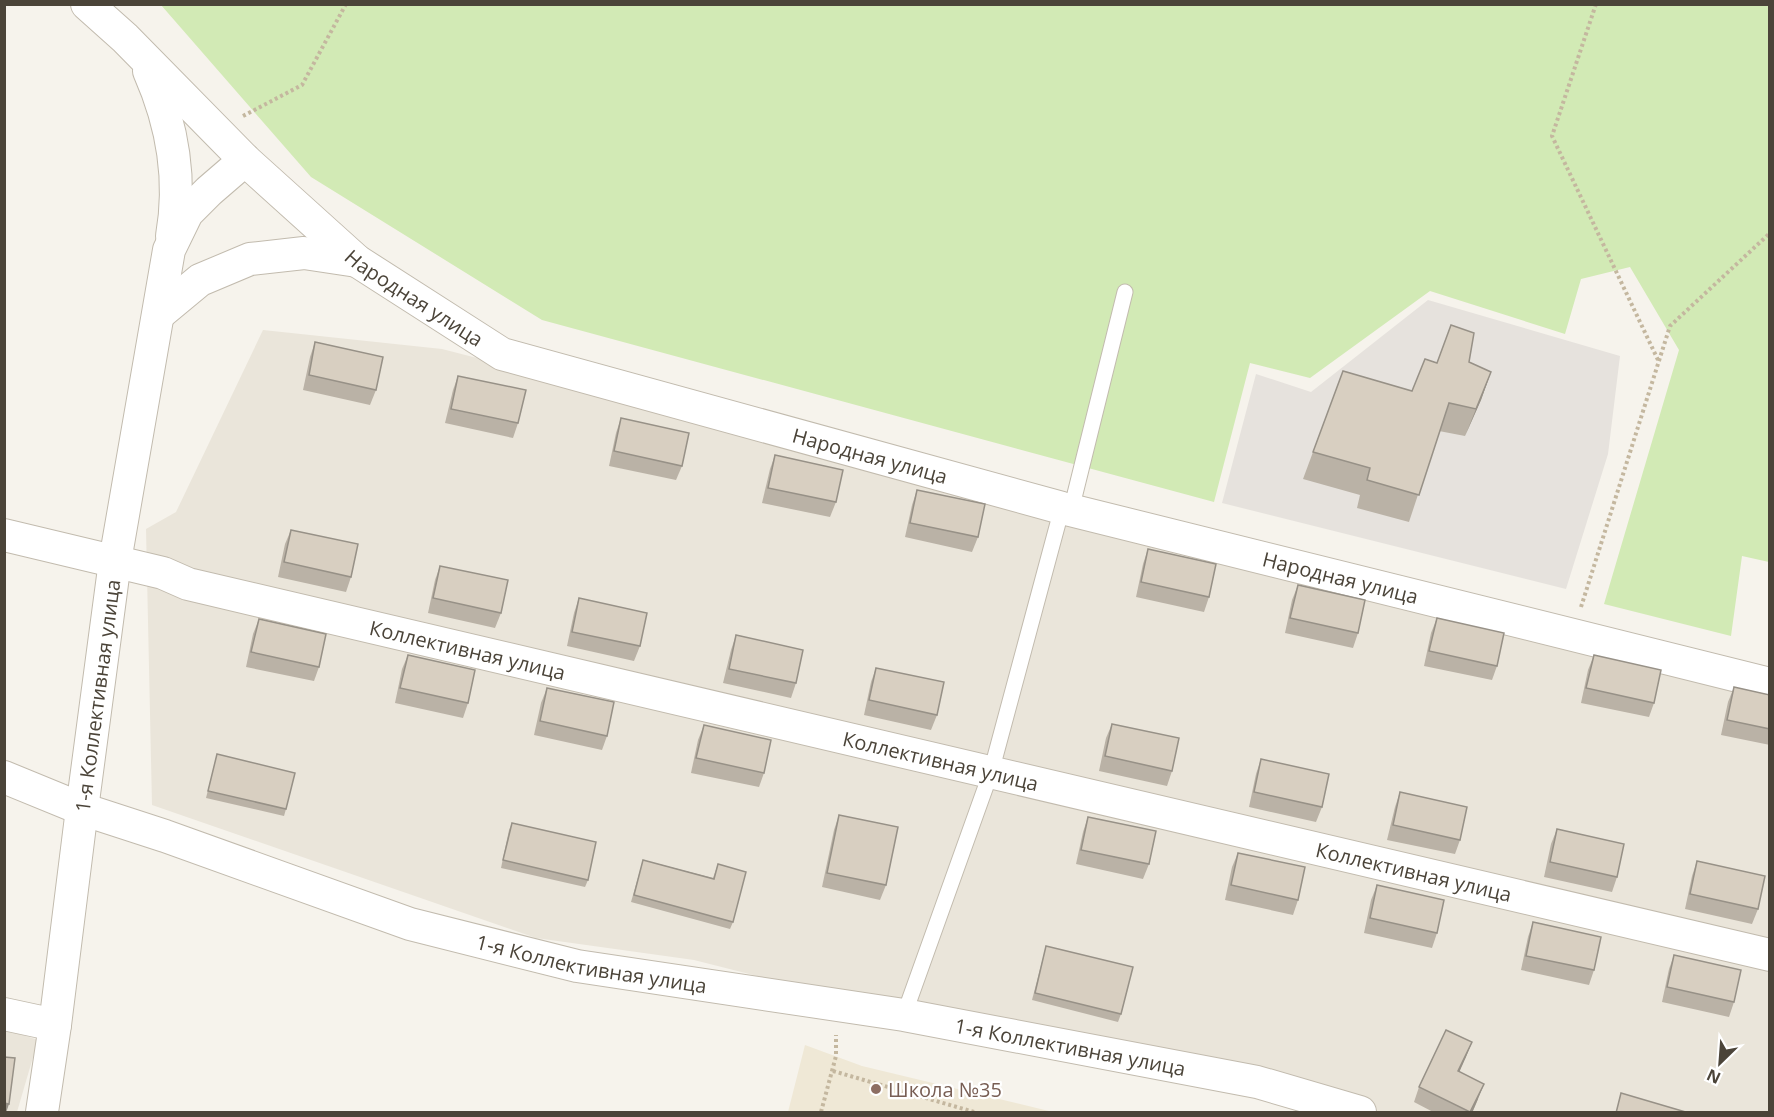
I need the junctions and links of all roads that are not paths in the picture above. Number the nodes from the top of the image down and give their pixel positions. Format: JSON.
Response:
{"nodes":[{"id":1,"x":87,"y":4,"type":"edge"},
{"id":2,"x":143,"y":56,"type":"junction"},
{"id":3,"x":245,"y":160,"type":"junction"},
{"id":4,"x":169,"y":250,"type":"junction"},
{"id":5,"x":357,"y":261,"type":"junction"},
{"id":6,"x":1125,"y":292,"type":"dead end"},
{"id":7,"x":159,"y":314,"type":"junction"},
{"id":8,"x":1067,"y":509,"type":"junction"},
{"id":9,"x":4,"y":535,"type":"edge"},
{"id":10,"x":115,"y":561,"type":"junction"},
{"id":11,"x":1770,"y":684,"type":"edge"},
{"id":12,"x":991,"y":772,"type":"junction"},
{"id":13,"x":4,"y":777,"type":"edge"},
{"id":14,"x":82,"y":809,"type":"junction"},
{"id":15,"x":1770,"y":955,"type":"edge"},
{"id":16,"x":4,"y":1014,"type":"edge"},
{"id":17,"x":904,"y":1015,"type":"junction"},
{"id":18,"x":55,"y":1025,"type":"junction"},
{"id":19,"x":42,"y":1113,"type":"edge"},
{"id":20,"x":1360,"y":1113,"type":"edge"}],
"edges":[{"from":1,"to":2,"type":"street","name":"Народная улица"},
{"from":2,"to":3,"type":"street","name":"Народная улица"},
{"from":2,"to":4,"type":"street","name":"1-я Коллективная улица"},
{"from":3,"to":4,"type":"street"},
{"from":3,"to":5,"type":"street","name":"Народная улица"},
{"from":4,"to":7,"type":"street","name":"1-я Коллективная улица"},
{"from":5,"to":7,"type":"street"},
{"from":5,"to":8,"type":"street","name":"Народная улица"},
{"from":6,"to":8,"type":"lane"},
{"from":7,"to":10,"type":"street","name":"1-я Коллективная улица"},
{"from":8,"to":11,"type":"street","name":"Народная улица"},
{"from":8,"to":12,"type":"lane"},
{"from":9,"to":10,"type":"street","name":"Коллективная улица"},
{"from":10,"to":12,"type":"street","name":"Коллективная улица"},
{"from":10,"to":14,"type":"street","name":"1-я Коллективная улица"},
{"from":12,"to":15,"type":"street","name":"Коллективная улица"},
{"from":12,"to":17,"type":"lane"},
{"from":13,"to":14,"type":"street"},
{"from":14,"to":17,"type":"street","name":"1-я Коллективная улица"},
{"from":14,"to":18,"type":"street"},
{"from":16,"to":18,"type":"street"},
{"from":17,"to":20,"type":"street","name":"1-я Коллективная улица"},
{"from":18,"to":19,"type":"street"}]}
